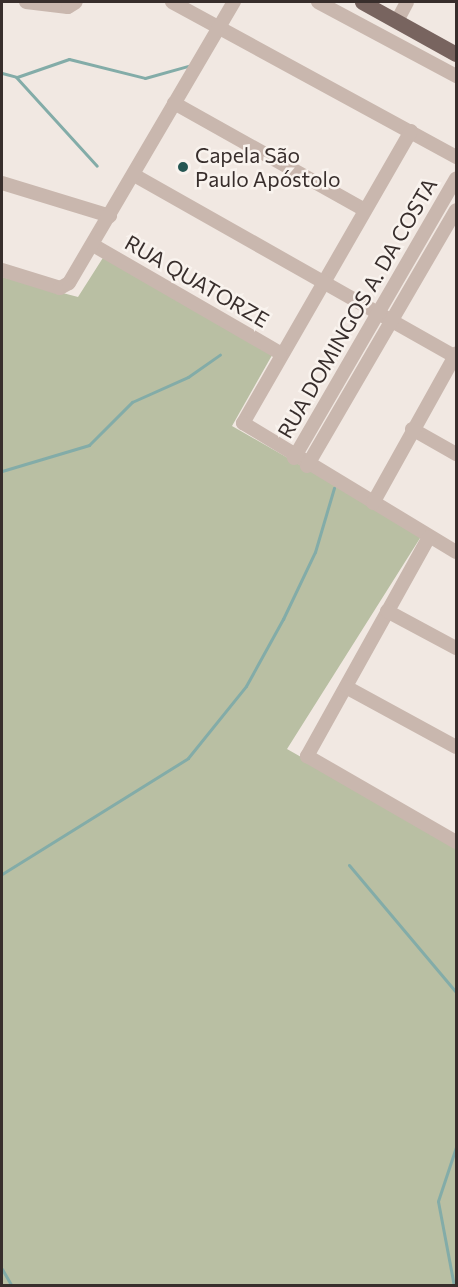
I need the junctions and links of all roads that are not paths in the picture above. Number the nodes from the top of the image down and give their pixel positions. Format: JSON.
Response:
{"nodes":[{"id":1,"x":26,"y":2,"type":"edge"},
{"id":2,"x":76,"y":2,"type":"edge"},
{"id":3,"x":172,"y":2,"type":"edge"},
{"id":4,"x":234,"y":2,"type":"edge"},
{"id":5,"x":318,"y":2,"type":"edge"},
{"id":6,"x":362,"y":2,"type":"edge"},
{"id":7,"x":408,"y":2,"type":"edge"},
{"id":8,"x":397,"y":21,"type":"junction"},
{"id":9,"x":219,"y":29,"type":"junction"},
{"id":10,"x":456,"y":54,"type":"edge"},
{"id":11,"x":456,"y":76,"type":"edge"},
{"id":12,"x":174,"y":103,"type":"junction"},
{"id":13,"x":411,"y":131,"type":"junction"},
{"id":14,"x":456,"y":158,"type":"edge"},
{"id":15,"x":134,"y":175,"type":"junction"},
{"id":16,"x":456,"y":179,"type":"edge"},
{"id":17,"x":2,"y":183,"type":"edge"},
{"id":18,"x":363,"y":209,"type":"junction"},
{"id":19,"x":456,"y":210,"type":"edge"},
{"id":20,"x":110,"y":216,"type":"junction"},
{"id":21,"x":420,"y":240,"type":"junction"},
{"id":22,"x":93,"y":246,"type":"junction"},
{"id":23,"x":434,"y":248,"type":"junction"},
{"id":24,"x":2,"y":270,"type":"edge"},
{"id":25,"x":323,"y":282,"type":"junction"},
{"id":26,"x":378,"y":313,"type":"junction"},
{"id":27,"x":392,"y":321,"type":"junction"},
{"id":28,"x":280,"y":353,"type":"junction"},
{"id":29,"x":456,"y":356,"type":"edge"},
{"id":30,"x":336,"y":386,"type":"junction"},
{"id":31,"x":349,"y":394,"type":"junction"},
{"id":32,"x":412,"y":429,"type":"junction"},
{"id":33,"x":456,"y":454,"type":"edge"},
{"id":34,"x":294,"y":458,"type":"junction"},
{"id":35,"x":307,"y":466,"type":"junction"},
{"id":36,"x":373,"y":503,"type":"junction"},
{"id":37,"x":429,"y":537,"type":"junction"},
{"id":38,"x":456,"y":552,"type":"edge"},
{"id":39,"x":387,"y":611,"type":"junction"},
{"id":40,"x":456,"y":648,"type":"edge"},
{"id":41,"x":346,"y":687,"type":"junction"},
{"id":42,"x":456,"y":747,"type":"edge"},
{"id":43,"x":456,"y":842,"type":"edge"}],
"edges":[{"from":1,"to":2,"type":"street"},
{"from":3,"to":9,"type":"street"},
{"from":4,"to":9,"type":"street"},
{"from":5,"to":11,"type":"street"},
{"from":6,"to":8,"type":"main road"},
{"from":7,"to":8,"type":"street"},
{"from":8,"to":10,"type":"main road"},
{"from":9,"to":12,"type":"street"},
{"from":9,"to":13,"type":"street"},
{"from":12,"to":15,"type":"street"},
{"from":12,"to":18,"type":"street"},
{"from":13,"to":14,"type":"street"},
{"from":13,"to":18,"type":"street"},
{"from":15,"to":20,"type":"street"},
{"from":15,"to":25,"type":"street"},
{"from":16,"to":21,"type":"street","name":"RUA DOMINGOS A. DA COSTA"},
{"from":17,"to":20,"type":"street"},
{"from":18,"to":25,"type":"street"},
{"from":19,"to":23,"type":"street","name":"RUA DOMINGOS A. DA COSTA"},
{"from":20,"to":22,"type":"street"},
{"from":21,"to":23,"type":"street"},
{"from":21,"to":26,"type":"street","name":"RUA DOMINGOS A. DA COSTA"},
{"from":22,"to":24,"type":"street"},
{"from":22,"to":28,"type":"street","name":"RUA QUATORZE"},
{"from":23,"to":27,"type":"street","name":"RUA DOMINGOS A. DA COSTA"},
{"from":25,"to":26,"type":"street"},
{"from":25,"to":28,"type":"street"},
{"from":26,"to":27,"type":"street"},
{"from":26,"to":30,"type":"street","name":"RUA DOMINGOS A. DA COSTA"},
{"from":27,"to":29,"type":"street"},
{"from":27,"to":31,"type":"street","name":"RUA DOMINGOS A. DA COSTA"},
{"from":28,"to":34,"type":"street"},
{"from":29,"to":32,"type":"street"},
{"from":30,"to":31,"type":"street"},
{"from":30,"to":34,"type":"street","name":"RUA DOMINGOS A. DA COSTA"},
{"from":31,"to":35,"type":"street","name":"RUA DOMINGOS A. DA COSTA"},
{"from":32,"to":33,"type":"street"},
{"from":32,"to":36,"type":"street"},
{"from":34,"to":35,"type":"street"},
{"from":35,"to":36,"type":"street"},
{"from":36,"to":37,"type":"street"},
{"from":37,"to":38,"type":"street"},
{"from":37,"to":39,"type":"street"},
{"from":39,"to":40,"type":"street"},
{"from":39,"to":41,"type":"street"},
{"from":41,"to":42,"type":"street"},
{"from":41,"to":43,"type":"street"}]}
